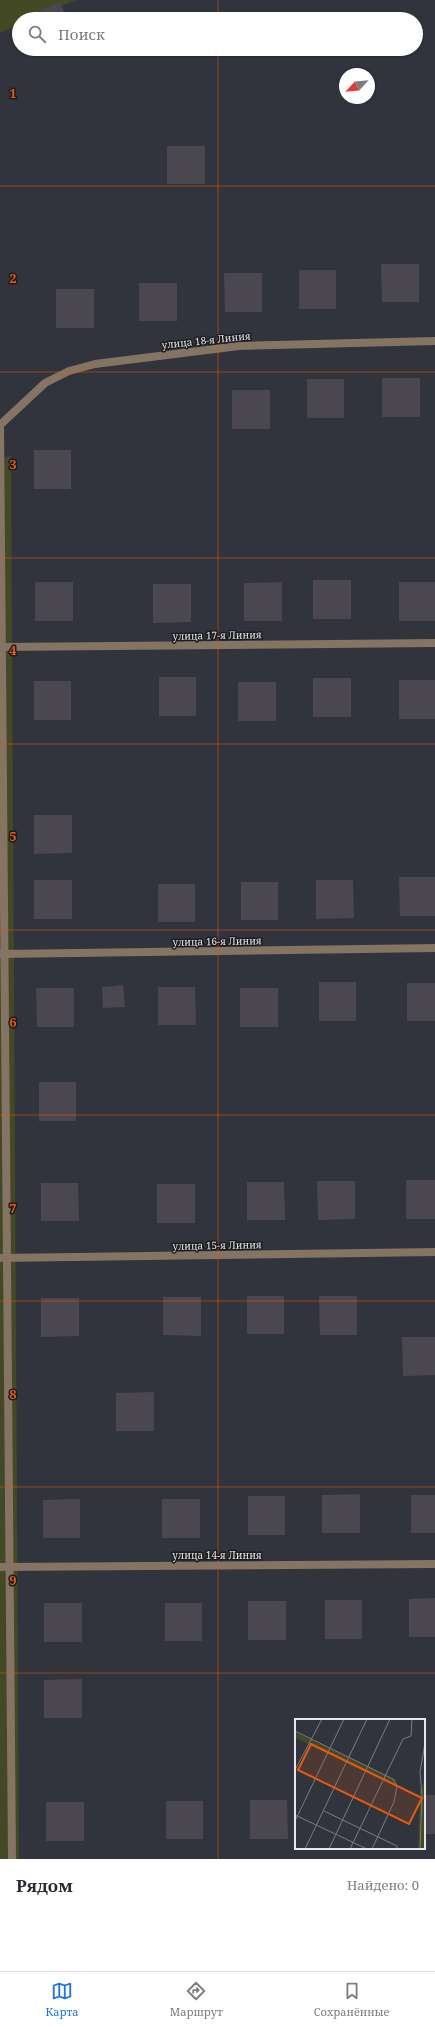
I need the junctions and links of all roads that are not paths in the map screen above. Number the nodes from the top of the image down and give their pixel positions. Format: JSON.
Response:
{"nodes":[{"id":1,"x":435,"y":341,"type":"edge"},
{"id":2,"x":0,"y":426,"type":"edge"},
{"id":3,"x":435,"y":643,"type":"edge"},
{"id":4,"x":1,"y":647,"type":"edge"},
{"id":5,"x":435,"y":948,"type":"edge"},
{"id":6,"x":2,"y":954,"type":"edge"},
{"id":7,"x":435,"y":1252,"type":"edge"},
{"id":8,"x":4,"y":1258,"type":"edge"},
{"id":9,"x":435,"y":1564,"type":"edge"},
{"id":10,"x":0,"y":1566,"type":"edge"},
{"id":11,"x":10,"y":1566,"type":"junction"},
{"id":12,"x":12,"y":1859,"type":"edge"}],
"edges":[{"from":1,"to":2,"type":"street","name":"улица 18-я Линия"},
{"from":2,"to":4,"type":"street"},
{"from":3,"to":4,"type":"street","name":"улица 17-я Линия"},
{"from":4,"to":6,"type":"street"},
{"from":5,"to":6,"type":"street","name":"улица 16-я Линия"},
{"from":6,"to":8,"type":"street"},
{"from":7,"to":8,"type":"street","name":"улица 15-я Линия"},
{"from":8,"to":11,"type":"street"},
{"from":9,"to":11,"type":"street","name":"улица 14-я Линия"},
{"from":10,"to":11,"type":"street","name":"улица 14-я Линия"},
{"from":11,"to":12,"type":"street"}]}
